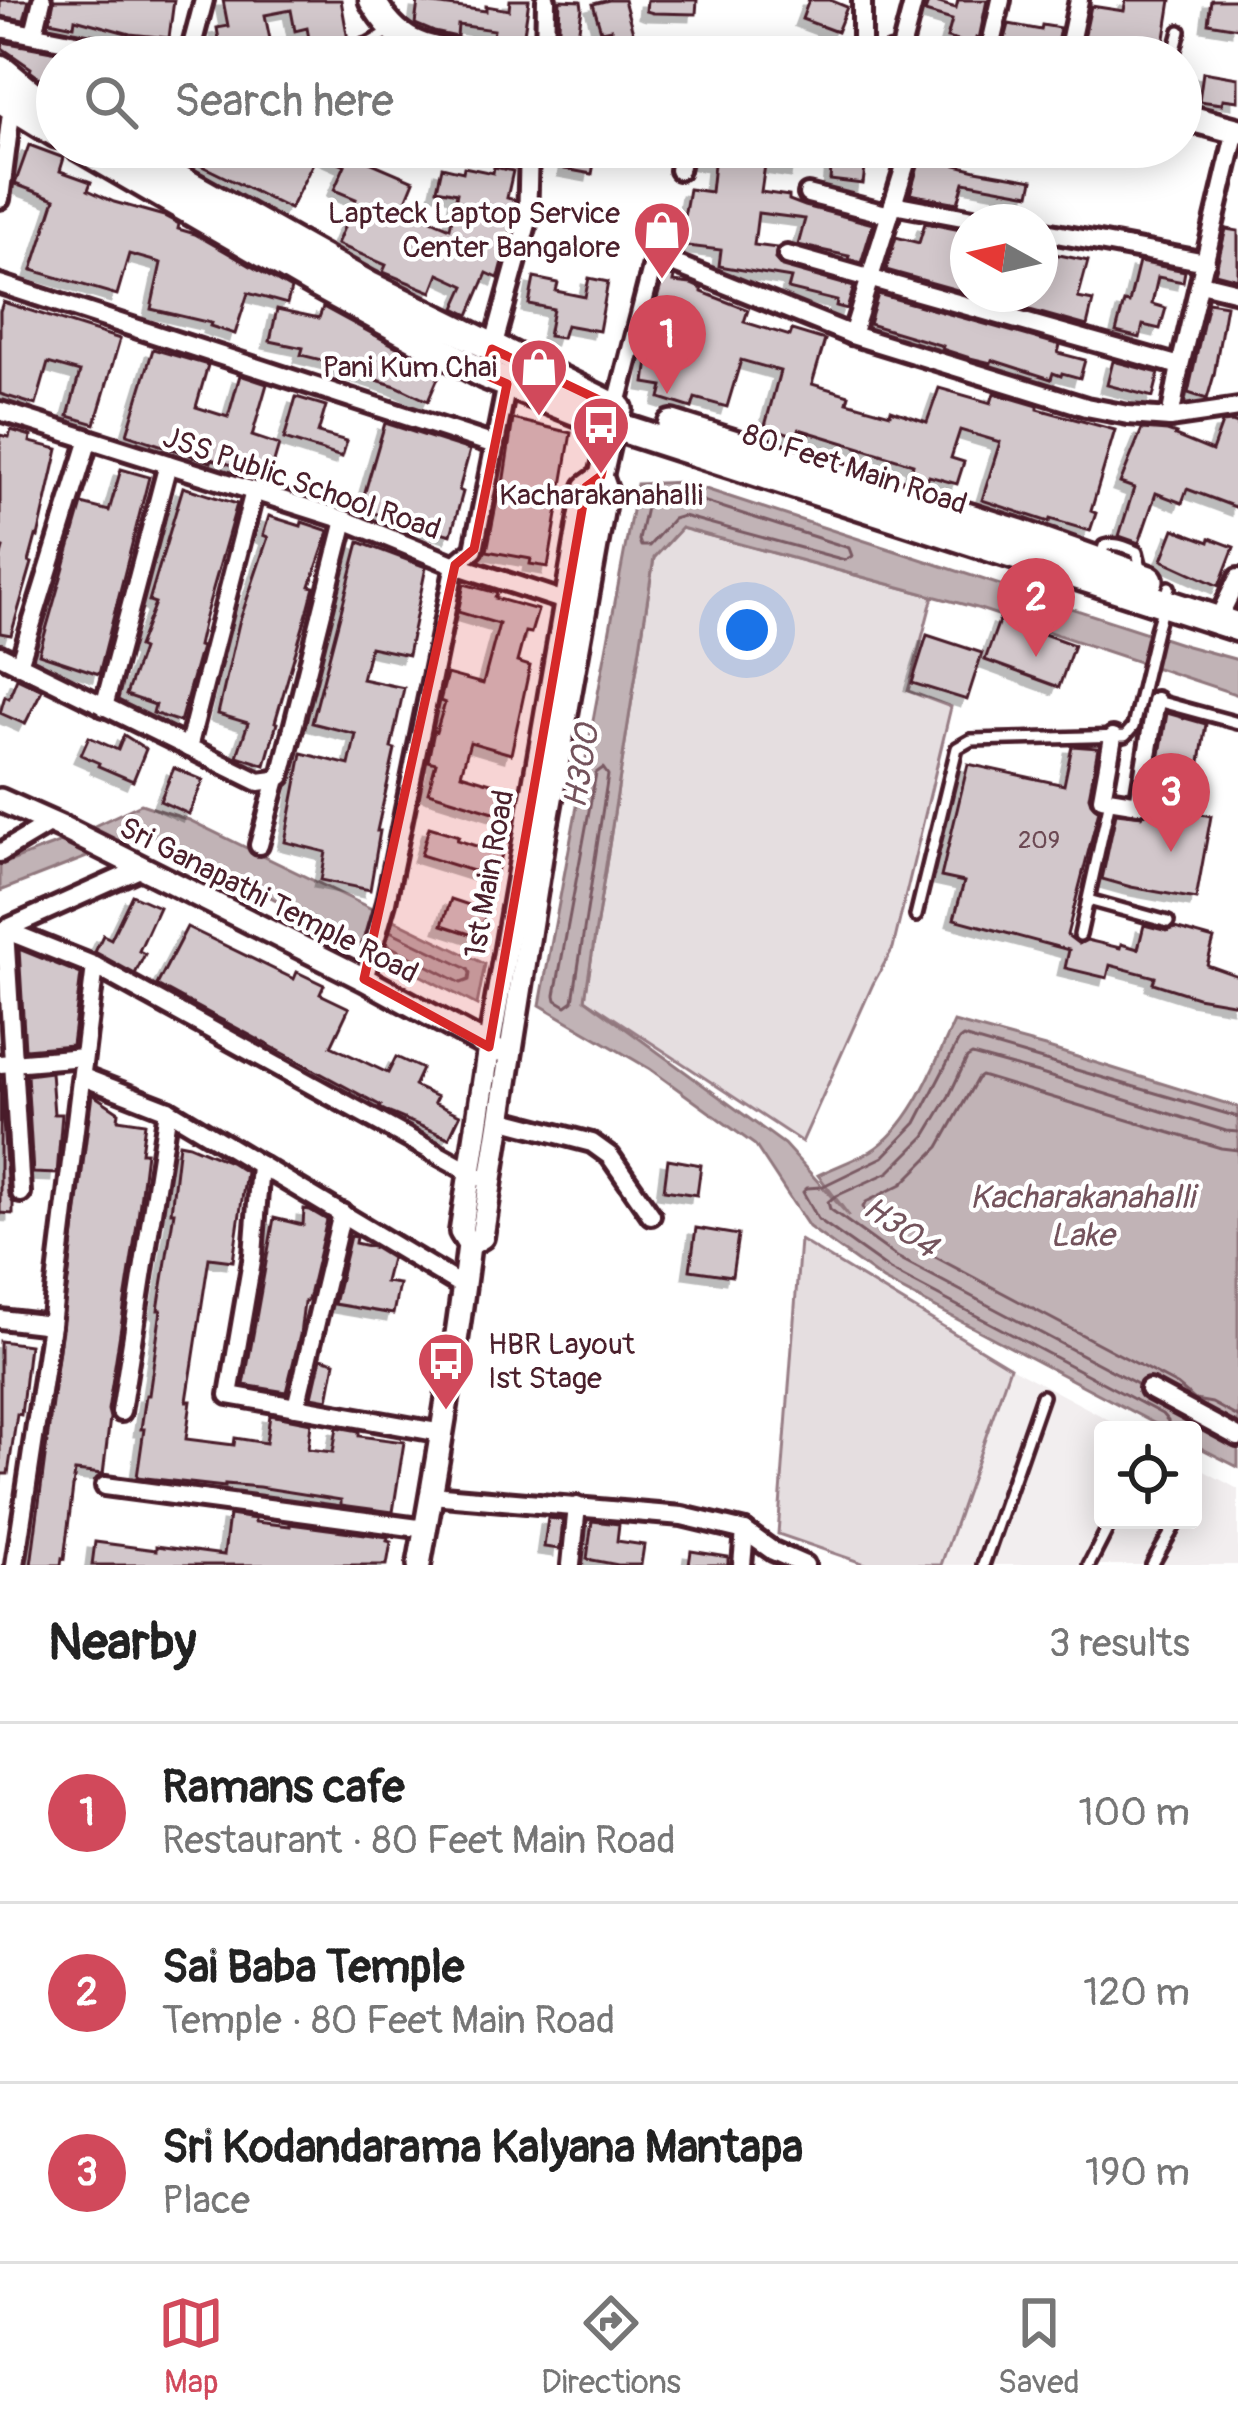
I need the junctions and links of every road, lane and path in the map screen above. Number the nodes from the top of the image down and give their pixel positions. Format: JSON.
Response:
{"nodes":[{"id":1,"x":42,"y":0,"type":"edge"},
{"id":2,"x":204,"y":0,"type":"edge"},
{"id":3,"x":372,"y":0,"type":"edge"},
{"id":4,"x":546,"y":0,"type":"edge"},
{"id":5,"x":862,"y":0,"type":"edge"},
{"id":6,"x":914,"y":0,"type":"edge"},
{"id":7,"x":1000,"y":0,"type":"edge"},
{"id":8,"x":1079,"y":0,"type":"edge"},
{"id":9,"x":0,"y":28,"type":"edge"},
{"id":10,"x":393,"y":29,"type":"junction"},
{"id":11,"x":1180,"y":31,"type":"dead end"},
{"id":12,"x":34,"y":33,"type":"junction"},
{"id":13,"x":48,"y":36,"type":"edge"},
{"id":14,"x":195,"y":36,"type":"edge"},
{"id":15,"x":381,"y":36,"type":"edge"},
{"id":16,"x":401,"y":36,"type":"edge"},
{"id":17,"x":545,"y":36,"type":"edge"},
{"id":18,"x":862,"y":36,"type":"edge"},
{"id":19,"x":903,"y":36,"type":"edge"},
{"id":20,"x":992,"y":36,"type":"edge"},
{"id":21,"x":1071,"y":36,"type":"edge"},
{"id":22,"x":1179,"y":36,"type":"edge"},
{"id":23,"x":7,"y":89,"type":"edge"},
{"id":24,"x":36,"y":101,"type":"edge"},
{"id":25,"x":36,"y":115,"type":"edge"},
{"id":26,"x":1202,"y":121,"type":"edge"},
{"id":27,"x":1237,"y":130,"type":"edge"},
{"id":28,"x":117,"y":168,"type":"edge"},
{"id":29,"x":158,"y":168,"type":"edge"},
{"id":30,"x":529,"y":168,"type":"edge"},
{"id":31,"x":904,"y":168,"type":"edge"},
{"id":32,"x":808,"y":194,"type":"dead end"},
{"id":33,"x":0,"y":199,"type":"edge"},
{"id":34,"x":669,"y":204,"type":"dead end"},
{"id":35,"x":891,"y":210,"type":"junction"},
{"id":36,"x":950,"y":217,"type":"edge"},
{"id":37,"x":1058,"y":234,"type":"edge"},
{"id":38,"x":787,"y":255,"type":"dead end"},
{"id":39,"x":655,"y":256,"type":"junction"},
{"id":40,"x":1206,"y":262,"type":"junction"},
{"id":41,"x":872,"y":278,"type":"junction"},
{"id":42,"x":0,"y":284,"type":"edge"},
{"id":43,"x":1201,"y":284,"type":"junction"},
{"id":44,"x":1238,"y":292,"type":"edge"},
{"id":45,"x":852,"y":334,"type":"junction"},
{"id":46,"x":1180,"y":366,"type":"junction"},
{"id":47,"x":494,"y":369,"type":"junction"},
{"id":48,"x":1238,"y":408,"type":"edge"},
{"id":49,"x":0,"y":411,"type":"edge"},
{"id":50,"x":614,"y":417,"type":"junction"},
{"id":51,"x":1170,"y":418,"type":"junction"},
{"id":52,"x":89,"y":439,"type":"junction"},
{"id":53,"x":495,"y":445,"type":"junction"},
{"id":54,"x":168,"y":464,"type":"junction"},
{"id":55,"x":254,"y":491,"type":"junction"},
{"id":56,"x":345,"y":520,"type":"junction"},
{"id":57,"x":455,"y":565,"type":"junction"},
{"id":58,"x":1238,"y":578,"type":"edge"},
{"id":59,"x":1158,"y":600,"type":"junction"},
{"id":60,"x":576,"y":604,"type":"junction"},
{"id":61,"x":1229,"y":616,"type":"edge"},
{"id":62,"x":0,"y":655,"type":"edge"},
{"id":63,"x":19,"y":665,"type":"junction"},
{"id":64,"x":1148,"y":698,"type":"junction"},
{"id":65,"x":104,"y":707,"type":"junction"},
{"id":66,"x":1238,"y":723,"type":"edge"},
{"id":67,"x":1113,"y":737,"type":"junction"},
{"id":68,"x":188,"y":748,"type":"junction"},
{"id":69,"x":268,"y":780,"type":"junction"},
{"id":70,"x":0,"y":800,"type":"edge"},
{"id":71,"x":1110,"y":800,"type":"junction"},
{"id":72,"x":57,"y":825,"type":"junction"},
{"id":73,"x":260,"y":845,"type":"dead end"},
{"id":74,"x":0,"y":853,"type":"edge"},
{"id":75,"x":142,"y":868,"type":"junction"},
{"id":76,"x":1088,"y":900,"type":"junction"},
{"id":77,"x":916,"y":916,"type":"dead end"},
{"id":78,"x":1168,"y":922,"type":"dead end"},
{"id":79,"x":3,"y":931,"type":"edge"},
{"id":80,"x":1080,"y":935,"type":"dead end"},
{"id":81,"x":95,"y":966,"type":"junction"},
{"id":82,"x":364,"y":979,"type":"junction"},
{"id":83,"x":500,"y":1052,"type":"junction"},
{"id":84,"x":83,"y":1057,"type":"junction"},
{"id":85,"x":7,"y":1064,"type":"edge"},
{"id":86,"x":83,"y":1077,"type":"junction"},
{"id":87,"x":168,"y":1110,"type":"junction"},
{"id":88,"x":500,"y":1119,"type":"junction"},
{"id":89,"x":260,"y":1165,"type":"junction"},
{"id":90,"x":480,"y":1178,"type":"junction"},
{"id":91,"x":21,"y":1193,"type":"dead end"},
{"id":92,"x":342,"y":1214,"type":"junction"},
{"id":93,"x":651,"y":1215,"type":"dead end"},
{"id":94,"x":464,"y":1287,"type":"junction"},
{"id":95,"x":0,"y":1319,"type":"edge"},
{"id":96,"x":51,"y":1325,"type":"junction"},
{"id":97,"x":1149,"y":1389,"type":"dead end"},
{"id":98,"x":1042,"y":1396,"type":"dead end"},
{"id":99,"x":296,"y":1407,"type":"junction"},
{"id":100,"x":121,"y":1412,"type":"dead end"},
{"id":101,"x":442,"y":1433,"type":"junction"},
{"id":102,"x":1238,"y":1437,"type":"edge"},
{"id":103,"x":105,"y":1486,"type":"dead end"},
{"id":104,"x":431,"y":1495,"type":"junction"},
{"id":105,"x":577,"y":1506,"type":"junction"},
{"id":106,"x":0,"y":1527,"type":"edge"},
{"id":107,"x":426,"y":1528,"type":"junction"},
{"id":108,"x":1107,"y":1529,"type":"edge"},
{"id":109,"x":1173,"y":1529,"type":"edge"},
{"id":110,"x":20,"y":1530,"type":"junction"},
{"id":111,"x":745,"y":1532,"type":"junction"},
{"id":112,"x":15,"y":1565,"type":"edge"},
{"id":113,"x":419,"y":1565,"type":"edge"},
{"id":114,"x":571,"y":1565,"type":"edge"},
{"id":115,"x":742,"y":1565,"type":"edge"},
{"id":116,"x":805,"y":1565,"type":"edge"},
{"id":117,"x":983,"y":1565,"type":"edge"},
{"id":118,"x":1089,"y":1565,"type":"edge"},
{"id":119,"x":1152,"y":1565,"type":"edge"}],
"edges":[{"from":1,"to":12,"type":"street"},
{"from":2,"to":14,"type":"street"},
{"from":3,"to":10,"type":"main road"},
{"from":4,"to":17,"type":"street"},
{"from":5,"to":18,"type":"street"},
{"from":6,"to":19,"type":"street"},
{"from":7,"to":20,"type":"street"},
{"from":8,"to":21,"type":"street"},
{"from":9,"to":12,"type":"street"},
{"from":10,"to":15,"type":"lane"},
{"from":10,"to":16,"type":"main road"},
{"from":11,"to":22,"type":"lane"},
{"from":12,"to":13,"type":"street"},
{"from":23,"to":24,"type":"main road"},
{"from":23,"to":25,"type":"main road"},
{"from":23,"to":33,"type":"street"},
{"from":26,"to":27,"type":"main road"},
{"from":27,"to":40,"type":"street"},
{"from":28,"to":47,"type":"main road","name":"80 Feet Main Road"},
{"from":29,"to":47,"type":"main road","name":"80 Feet Main Road"},
{"from":30,"to":47,"type":"street"},
{"from":31,"to":35,"type":"street"},
{"from":32,"to":35,"type":"street"},
{"from":34,"to":39,"type":"path"},
{"from":35,"to":36,"type":"street"},
{"from":35,"to":41,"type":"street"},
{"from":37,"to":40,"type":"street"},
{"from":38,"to":41,"type":"street"},
{"from":39,"to":45,"type":"street"},
{"from":39,"to":50,"type":"street","name":"1st Main Road"},
{"from":40,"to":43,"type":"street"},
{"from":41,"to":45,"type":"street"},
{"from":41,"to":46,"type":"street"},
{"from":42,"to":53,"type":"street"},
{"from":43,"to":44,"type":"street"},
{"from":43,"to":46,"type":"street"},
{"from":45,"to":51,"type":"street"},
{"from":46,"to":51,"type":"street"},
{"from":47,"to":50,"type":"main road","name":"80 Feet Main Road"},
{"from":47,"to":53,"type":"street"},
{"from":48,"to":51,"type":"street"},
{"from":49,"to":52,"type":"street","name":"JSS Public School Road"},
{"from":50,"to":59,"type":"main road","name":"80 Feet Main Road"},
{"from":50,"to":59,"type":"main road","name":"80 Feet Main Road"},
{"from":50,"to":60,"type":"street","name":"1st Main Road"},
{"from":52,"to":54,"type":"street","name":"JSS Public School Road"},
{"from":52,"to":63,"type":"street"},
{"from":53,"to":57,"type":"street"},
{"from":54,"to":55,"type":"street","name":"JSS Public School Road"},
{"from":54,"to":65,"type":"street"},
{"from":55,"to":56,"type":"street","name":"JSS Public School Road"},
{"from":55,"to":68,"type":"street"},
{"from":56,"to":57,"type":"street","name":"JSS Public School Road"},
{"from":56,"to":69,"type":"street"},
{"from":57,"to":60,"type":"street","name":"JSS Public School Road"},
{"from":57,"to":82,"type":"street"},
{"from":58,"to":61,"type":"street"},
{"from":59,"to":61,"type":"main road","name":"80 Feet Main Road"},
{"from":59,"to":64,"type":"lane"},
{"from":60,"to":83,"type":"street"},
{"from":60,"to":83,"type":"street","name":"1st Main Road"},
{"from":62,"to":63,"type":"street"},
{"from":63,"to":65,"type":"street"},
{"from":64,"to":66,"type":"lane"},
{"from":64,"to":67,"type":"lane"},
{"from":64,"to":71,"type":"street"},
{"from":65,"to":68,"type":"street"},
{"from":67,"to":71,"type":"street"},
{"from":67,"to":77,"type":"lane"},
{"from":68,"to":69,"type":"street"},
{"from":69,"to":73,"type":"street"},
{"from":70,"to":72,"type":"street","name":"Sri Ganapathi Temple Road"},
{"from":71,"to":76,"type":"lane"},
{"from":72,"to":74,"type":"street"},
{"from":72,"to":75,"type":"street","name":"Sri Ganapathi Temple Road"},
{"from":75,"to":79,"type":"street"},
{"from":75,"to":82,"type":"street","name":"Sri Ganapathi Temple Road"},
{"from":76,"to":78,"type":"lane"},
{"from":76,"to":80,"type":"lane"},
{"from":79,"to":81,"type":"street"},
{"from":79,"to":85,"type":"street"},
{"from":81,"to":84,"type":"street"},
{"from":81,"to":90,"type":"street"},
{"from":82,"to":83,"type":"street","name":"Sri Ganapathi Temple Road"},
{"from":83,"to":88,"type":"street"},
{"from":83,"to":90,"type":"street","name":"1st Main Road"},
{"from":84,"to":85,"type":"street"},
{"from":84,"to":86,"type":"street"},
{"from":85,"to":91,"type":"street"},
{"from":86,"to":87,"type":"street"},
{"from":86,"to":96,"type":"street"},
{"from":87,"to":89,"type":"street"},
{"from":87,"to":100,"type":"street"},
{"from":88,"to":90,"type":"street"},
{"from":88,"to":93,"type":"street"},
{"from":89,"to":92,"type":"street"},
{"from":89,"to":99,"type":"street"},
{"from":90,"to":94,"type":"street","name":"1st Main Road"},
{"from":92,"to":94,"type":"street"},
{"from":92,"to":99,"type":"street"},
{"from":94,"to":101,"type":"street","name":"1st Main Road"},
{"from":95,"to":96,"type":"street"},
{"from":96,"to":110,"type":"street"},
{"from":97,"to":102,"type":"street"},
{"from":98,"to":117,"type":"lane"},
{"from":99,"to":101,"type":"street"},
{"from":101,"to":104,"type":"street","name":"1st Main Road"},
{"from":103,"to":107,"type":"street"},
{"from":104,"to":105,"type":"street"},
{"from":104,"to":107,"type":"street","name":"1st Main Road"},
{"from":105,"to":111,"type":"street"},
{"from":105,"to":114,"type":"street"},
{"from":106,"to":110,"type":"street"},
{"from":107,"to":113,"type":"street","name":"1st Main Road"},
{"from":108,"to":118,"type":"lane"},
{"from":109,"to":119,"type":"lane"},
{"from":110,"to":112,"type":"street"},
{"from":111,"to":115,"type":"street"},
{"from":111,"to":116,"type":"street"}]}
